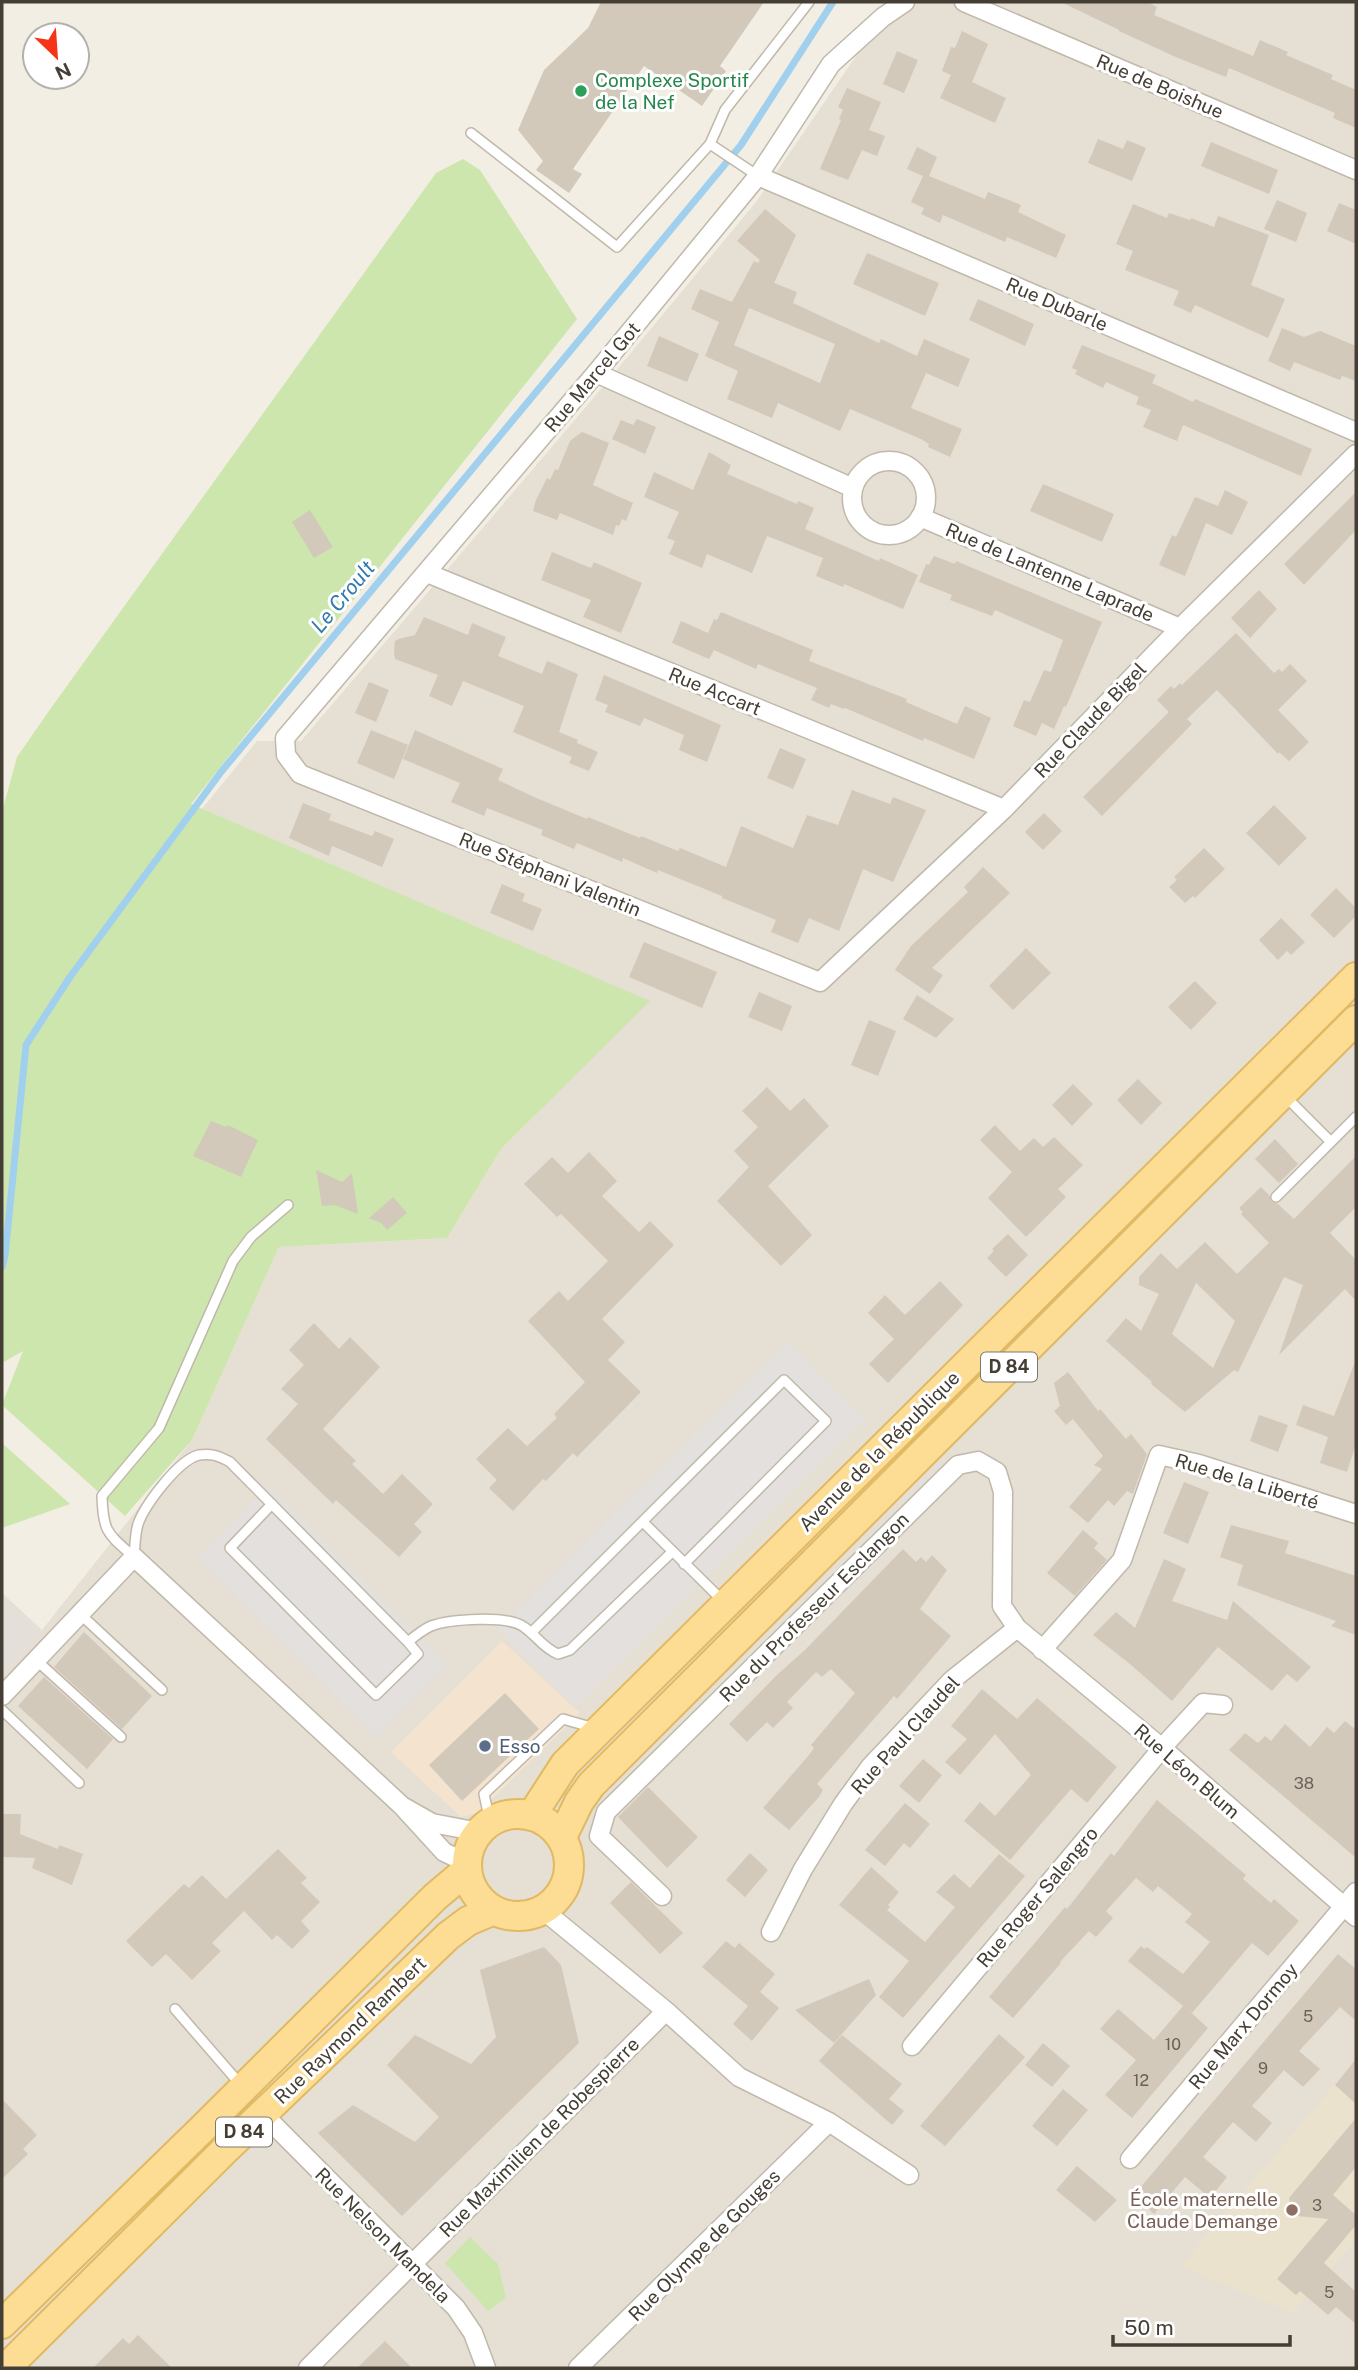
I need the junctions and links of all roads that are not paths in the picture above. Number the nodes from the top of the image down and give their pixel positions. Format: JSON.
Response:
{"nodes":[{"id":1,"x":809,"y":2,"type":"edge"},
{"id":2,"x":905,"y":2,"type":"edge"},
{"id":3,"x":964,"y":2,"type":"edge"},
{"id":4,"x":471,"y":133,"type":"dead end"},
{"id":5,"x":714,"y":147,"type":"junction"},
{"id":6,"x":1356,"y":170,"type":"edge"},
{"id":7,"x":751,"y":172,"type":"junction"},
{"id":8,"x":596,"y":373,"type":"junction"},
{"id":9,"x":1356,"y":432,"type":"edge"},
{"id":10,"x":1356,"y":454,"type":"edge"},
{"id":11,"x":853,"y":488,"type":"junction"},
{"id":12,"x":920,"y":517,"type":"junction"},
{"id":13,"x":427,"y":573,"type":"junction"},
{"id":14,"x":1180,"y":628,"type":"junction"},
{"id":15,"x":286,"y":755,"type":"joint"},
{"id":16,"x":1004,"y":809,"type":"junction"},
{"id":17,"x":1356,"y":976,"type":"edge"},
{"id":18,"x":820,"y":982,"type":"joint"},
{"id":19,"x":1356,"y":1020,"type":"edge"},
{"id":20,"x":1282,"y":1094,"type":"junction"},
{"id":21,"x":1356,"y":1117,"type":"edge"},
{"id":22,"x":1331,"y":1142,"type":"junction"},
{"id":23,"x":1276,"y":1197,"type":"dead end"},
{"id":24,"x":288,"y":1205,"type":"dead end"},
{"id":25,"x":272,"y":1504,"type":"junction"},
{"id":26,"x":1356,"y":1514,"type":"edge"},
{"id":27,"x":642,"y":1522,"type":"junction"},
{"id":28,"x":673,"y":1552,"type":"junction"},
{"id":29,"x":134,"y":1557,"type":"junction"},
{"id":30,"x":684,"y":1563,"type":"junction"},
{"id":31,"x":726,"y":1604,"type":"junction"},
{"id":32,"x":80,"y":1614,"type":"junction"},
{"id":33,"x":1017,"y":1628,"type":"junction"},
{"id":34,"x":531,"y":1633,"type":"junction"},
{"id":35,"x":408,"y":1642,"type":"junction"},
{"id":36,"x":1042,"y":1650,"type":"junction"},
{"id":37,"x":36,"y":1660,"type":"junction"},
{"id":38,"x":162,"y":1690,"type":"dead end"},
{"id":39,"x":2,"y":1696,"type":"edge"},
{"id":40,"x":1223,"y":1705,"type":"dead end"},
{"id":41,"x":2,"y":1710,"type":"edge"},
{"id":42,"x":599,"y":1730,"type":"junction"},
{"id":43,"x":121,"y":1737,"type":"dead end"},
{"id":44,"x":1161,"y":1748,"type":"junction"},
{"id":45,"x":79,"y":1783,"type":"dead end"},
{"id":46,"x":402,"y":1806,"type":"junction"},
{"id":47,"x":532,"y":1815,"type":"junction"},
{"id":48,"x":484,"y":1827,"type":"junction"},
{"id":49,"x":562,"y":1837,"type":"junction"},
{"id":50,"x":467,"y":1866,"type":"junction"},
{"id":51,"x":1356,"y":1892,"type":"edge"},
{"id":52,"x":662,"y":1896,"type":"dead end"},
{"id":53,"x":494,"y":1910,"type":"junction"},
{"id":54,"x":542,"y":1910,"type":"junction"},
{"id":55,"x":1350,"y":1911,"type":"edge"},
{"id":56,"x":771,"y":1932,"type":"dead end"},
{"id":57,"x":174,"y":2009,"type":"dead end"},
{"id":58,"x":666,"y":2011,"type":"junction"},
{"id":59,"x":912,"y":2046,"type":"dead end"},
{"id":60,"x":243,"y":2088,"type":"junction"},
{"id":61,"x":263,"y":2114,"type":"junction"},
{"id":62,"x":829,"y":2122,"type":"junction"},
{"id":63,"x":1130,"y":2160,"type":"dead end"},
{"id":64,"x":909,"y":2175,"type":"dead end"},
{"id":65,"x":412,"y":2263,"type":"junction"},
{"id":66,"x":2,"y":2324,"type":"edge"},
{"id":67,"x":315,"y":2366,"type":"edge"},
{"id":68,"x":6,"y":2368,"type":"edge"},
{"id":69,"x":486,"y":2368,"type":"edge"},
{"id":70,"x":578,"y":2368,"type":"edge"}],
"edges":[{"from":1,"to":5,"type":"lane"},
{"from":2,"to":7,"type":"street","name":"Rue Marcel Got"},
{"from":3,"to":6,"type":"street","name":"Rue de Boishue"},
{"from":4,"to":5,"type":"lane"},
{"from":5,"to":7,"type":"lane"},
{"from":7,"to":8,"type":"street","name":"Rue Marcel Got"},
{"from":7,"to":9,"type":"street","name":"Rue Dubarle"},
{"from":8,"to":11,"type":"street"},
{"from":8,"to":13,"type":"street","name":"Rue Marcel Got"},
{"from":10,"to":14,"type":"street","name":"Rue Claude Bigel"},
{"from":11,"to":12,"type":"street","name":"Rue de Lantenne Laprade"},
{"from":11,"to":12,"type":"street","name":"Rue de Lantenne Laprade"},
{"from":12,"to":14,"type":"street","name":"Rue de Lantenne Laprade"},
{"from":13,"to":15,"type":"street","name":"Rue Marcel Got"},
{"from":13,"to":16,"type":"street","name":"Rue Accart"},
{"from":14,"to":16,"type":"street","name":"Rue Claude Bigel"},
{"from":15,"to":18,"type":"street","name":"Rue Stéphani Valentin"},
{"from":16,"to":18,"type":"street","name":"Rue Claude Bigel"},
{"from":17,"to":31,"type":"main road","name":"Avenue de la République","number":"D 84"},
{"from":19,"to":20,"type":"main road","name":"Avenue de la République","number":"D 84"},
{"from":20,"to":22,"type":"lane"},
{"from":20,"to":49,"type":"main road","name":"Avenue de la République","number":"D 84"},
{"from":21,"to":22,"type":"lane"},
{"from":22,"to":23,"type":"lane"},
{"from":24,"to":29,"type":"lane"},
{"from":25,"to":29,"type":"lane"},
{"from":25,"to":35,"type":"lane"},
{"from":25,"to":35,"type":"lane"},
{"from":26,"to":36,"type":"street","name":"Rue de la Liberté"},
{"from":27,"to":28,"type":"lane"},
{"from":27,"to":30,"type":"lane"},
{"from":27,"to":34,"type":"lane"},
{"from":28,"to":30,"type":"lane"},
{"from":28,"to":34,"type":"lane"},
{"from":29,"to":32,"type":"street"},
{"from":29,"to":46,"type":"street"},
{"from":30,"to":31,"type":"lane"},
{"from":31,"to":42,"type":"main road","name":"Avenue de la République","number":"D 84"},
{"from":32,"to":37,"type":"street"},
{"from":32,"to":38,"type":"lane"},
{"from":33,"to":36,"type":"street","name":"Rue Léon Blum"},
{"from":33,"to":52,"type":"street","name":"Rue du Professeur Esclangon"},
{"from":33,"to":56,"type":"street","name":"Rue Paul Claudel"},
{"from":34,"to":35,"type":"lane"},
{"from":36,"to":44,"type":"street","name":"Rue Léon Blum"},
{"from":37,"to":39,"type":"street"},
{"from":37,"to":43,"type":"lane"},
{"from":40,"to":44,"type":"street","name":"Rue Roger Salengro"},
{"from":41,"to":45,"type":"lane"},
{"from":42,"to":47,"type":"main road","name":"Avenue de la République","number":"D 84"},
{"from":42,"to":48,"type":"lane"},
{"from":44,"to":55,"type":"street","name":"Rue Léon Blum"},
{"from":44,"to":59,"type":"street","name":"Rue Roger Salengro"},
{"from":46,"to":48,"type":"street"},
{"from":46,"to":50,"type":"street"},
{"from":47,"to":48,"type":"main road"},
{"from":47,"to":49,"type":"main road"},
{"from":48,"to":50,"type":"main road","number":"D 84"},
{"from":49,"to":54,"type":"main road"},
{"from":50,"to":53,"type":"main road"},
{"from":50,"to":60,"type":"main road","name":"Rue Raymond Rambert","number":"D 84"},
{"from":51,"to":55,"type":"street","name":"Rue Marx Dormoy"},
{"from":53,"to":54,"type":"main road"},
{"from":53,"to":61,"type":"main road","name":"Rue Raymond Rambert","number":"D 84"},
{"from":54,"to":58,"type":"street"},
{"from":55,"to":63,"type":"street","name":"Rue Marx Dormoy"},
{"from":57,"to":60,"type":"lane"},
{"from":58,"to":62,"type":"street"},
{"from":58,"to":65,"type":"street","name":"Rue Maximilien de Robespierre"},
{"from":60,"to":66,"type":"main road","name":"Rue Raymond Rambert","number":"D 84"},
{"from":61,"to":65,"type":"street","name":"Rue Nelson Mandela"},
{"from":61,"to":68,"type":"main road","name":"Rue Raymond Rambert","number":"D 84"},
{"from":62,"to":64,"type":"street"},
{"from":62,"to":70,"type":"street","name":"Rue Olympe de Gouges"},
{"from":65,"to":67,"type":"street","name":"Rue Maximilien de Robespierre"},
{"from":65,"to":69,"type":"street","name":"Rue Nelson Mandela"}]}
